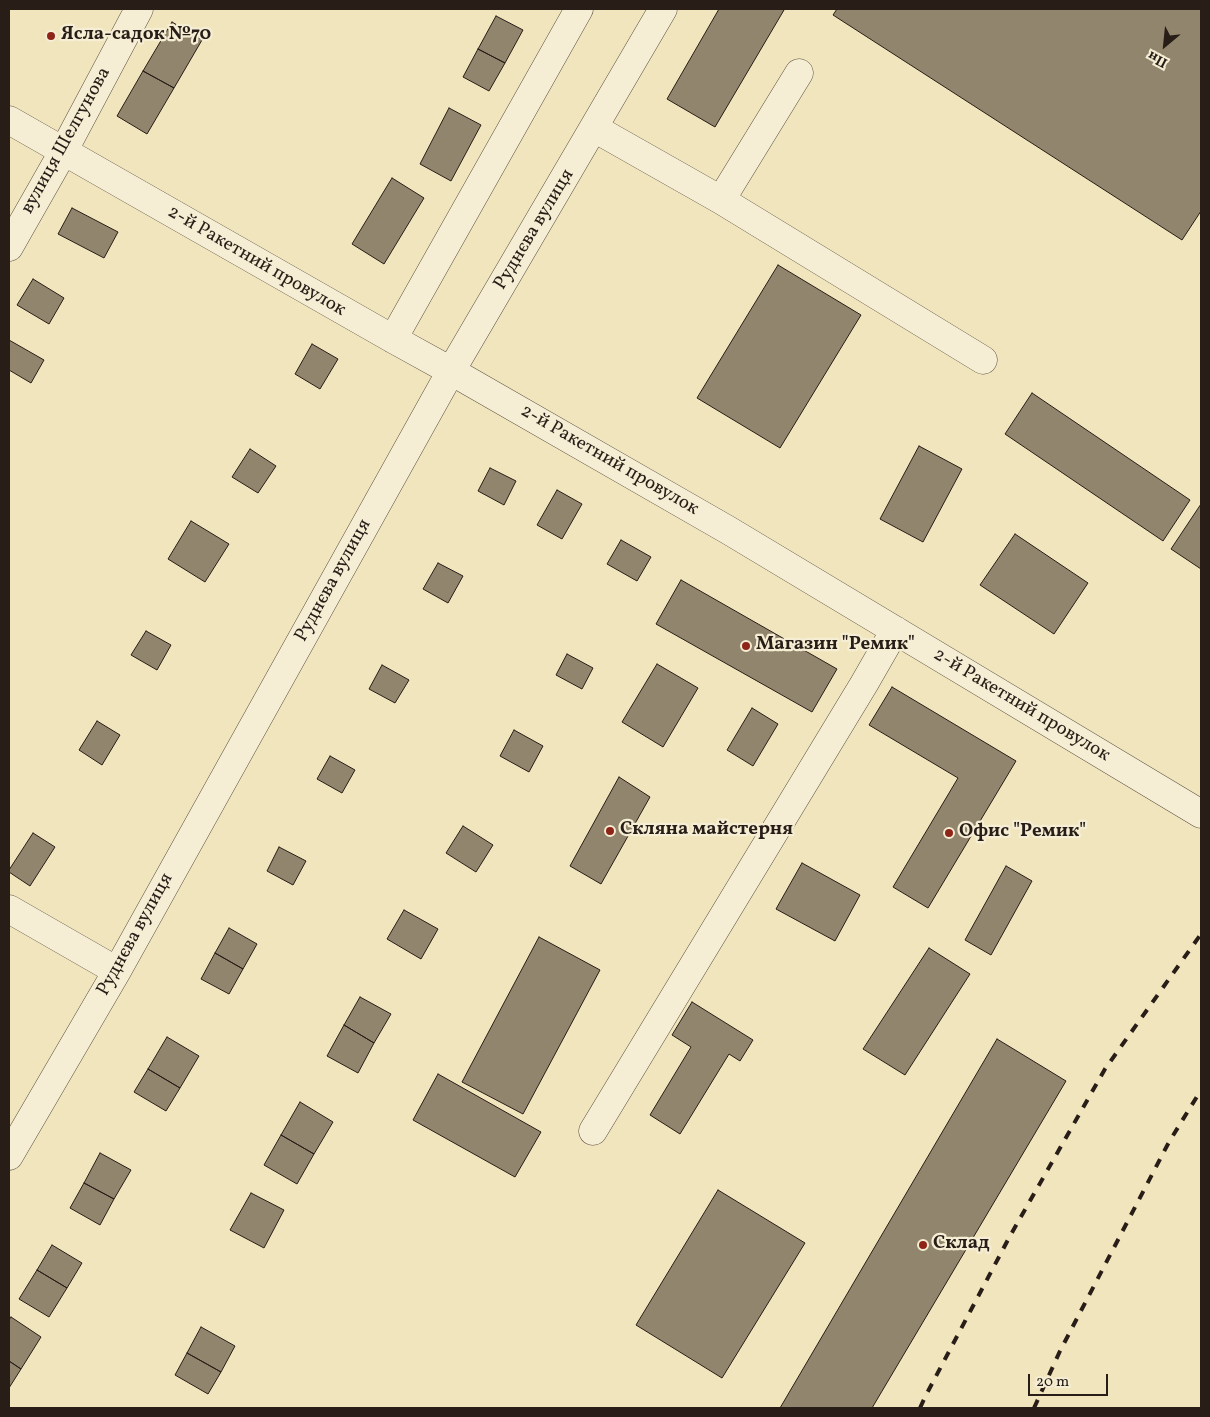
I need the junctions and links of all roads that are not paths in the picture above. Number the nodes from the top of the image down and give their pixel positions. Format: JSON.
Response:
{"nodes":[{"id":1,"x":139,"y":9,"type":"edge"},
{"id":2,"x":579,"y":9,"type":"edge"},
{"id":3,"x":663,"y":9,"type":"edge"},
{"id":4,"x":800,"y":73,"type":"dead end"},
{"id":5,"x":9,"y":120,"type":"edge"},
{"id":6,"x":594,"y":128,"type":"junction"},
{"id":7,"x":63,"y":152,"type":"junction"},
{"id":8,"x":722,"y":200,"type":"junction"},
{"id":9,"x":9,"y":247,"type":"edge"},
{"id":10,"x":393,"y":339,"type":"junction"},
{"id":11,"x":983,"y":360,"type":"dead end"},
{"id":12,"x":451,"y":371,"type":"junction"},
{"id":13,"x":895,"y":630,"type":"junction"},
{"id":14,"x":1201,"y":814,"type":"edge"},
{"id":15,"x":9,"y":909,"type":"edge"},
{"id":16,"x":117,"y":971,"type":"junction"},
{"id":17,"x":593,"y":1131,"type":"dead end"},
{"id":18,"x":9,"y":1156,"type":"edge"}],
"edges":[{"from":1,"to":7,"type":"street","name":"вулиця Шелгунова"},
{"from":2,"to":10,"type":"street"},
{"from":3,"to":6,"type":"street","name":"Руднєва вулиця"},
{"from":4,"to":8,"type":"street"},
{"from":5,"to":7,"type":"street","name":"2-й Ракетний провулок"},
{"from":6,"to":8,"type":"street"},
{"from":6,"to":12,"type":"street","name":"Руднєва вулиця"},
{"from":7,"to":9,"type":"street","name":"вулиця Шелгунова"},
{"from":7,"to":10,"type":"street","name":"2-й Ракетний провулок"},
{"from":8,"to":11,"type":"street"},
{"from":10,"to":12,"type":"street","name":"2-й Ракетний провулок"},
{"from":12,"to":13,"type":"street","name":"2-й Ракетний провулок"},
{"from":12,"to":16,"type":"street","name":"Руднєва вулиця"},
{"from":13,"to":14,"type":"street","name":"2-й Ракетний провулок"},
{"from":13,"to":17,"type":"street"},
{"from":15,"to":16,"type":"street"},
{"from":16,"to":18,"type":"street","name":"Руднєва вулиця"}]}
